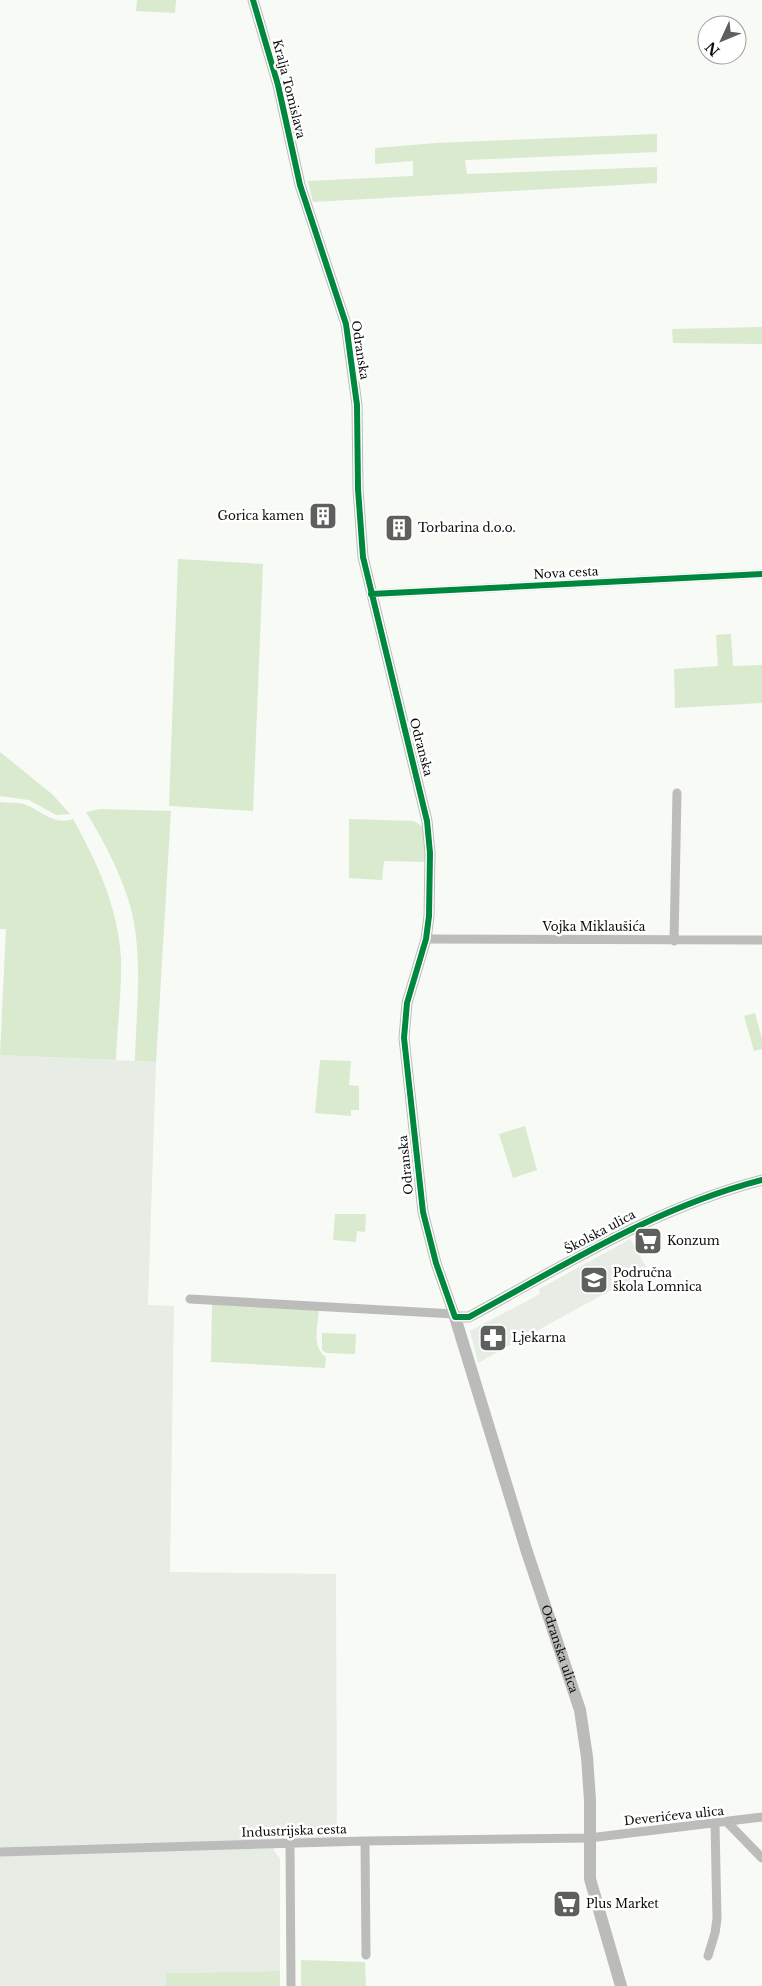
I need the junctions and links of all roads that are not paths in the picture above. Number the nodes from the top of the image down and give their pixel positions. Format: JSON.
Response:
{"nodes":[{"id":1,"x":253,"y":0,"type":"edge"},
{"id":2,"x":300,"y":185,"type":"joint"},
{"id":3,"x":762,"y":574,"type":"edge"},
{"id":4,"x":371,"y":594,"type":"junction"},
{"id":5,"x":677,"y":793,"type":"dead end"},
{"id":6,"x":426,"y":939,"type":"junction"},
{"id":7,"x":674,"y":940,"type":"junction"},
{"id":8,"x":762,"y":940,"type":"edge"},
{"id":9,"x":762,"y":1180,"type":"edge"},
{"id":10,"x":190,"y":1299,"type":"dead end"},
{"id":11,"x":455,"y":1316,"type":"junction"},
{"id":12,"x":762,"y":1817,"type":"edge"},
{"id":13,"x":727,"y":1822,"type":"junction"},
{"id":14,"x":715,"y":1823,"type":"junction"},
{"id":15,"x":589,"y":1838,"type":"junction"},
{"id":16,"x":365,"y":1841,"type":"junction"},
{"id":17,"x":290,"y":1844,"type":"junction"},
{"id":18,"x":0,"y":1852,"type":"edge"},
{"id":19,"x":762,"y":1858,"type":"edge"},
{"id":20,"x":366,"y":1955,"type":"dead end"},
{"id":21,"x":708,"y":1956,"type":"dead end"},
{"id":22,"x":291,"y":1986,"type":"edge"},
{"id":23,"x":621,"y":1986,"type":"edge"}],
"edges":[{"from":1,"to":2,"type":"street","name":"Kralja Tomislava"},
{"from":2,"to":4,"type":"street","name":"Odranska"},
{"from":3,"to":4,"type":"street","name":"Nova cesta"},
{"from":4,"to":6,"type":"street","name":"Odranska"},
{"from":5,"to":7,"type":"street"},
{"from":6,"to":7,"type":"street","name":"Vojka Miklaušića"},
{"from":6,"to":11,"type":"street","name":"Odranska"},
{"from":7,"to":8,"type":"street","name":"Vojka Miklaušića"},
{"from":9,"to":11,"type":"street","name":"Školska ulica"},
{"from":10,"to":11,"type":"street"},
{"from":11,"to":15,"type":"main road","name":"Odranska ulica"},
{"from":12,"to":13,"type":"street","name":"Deverićeva ulica"},
{"from":13,"to":14,"type":"street","name":"Deverićeva ulica"},
{"from":13,"to":19,"type":"street"},
{"from":14,"to":15,"type":"street","name":"Deverićeva ulica"},
{"from":14,"to":21,"type":"street"},
{"from":15,"to":16,"type":"street","name":"Industrijska cesta"},
{"from":15,"to":23,"type":"main road","name":"Odranska ulica"},
{"from":16,"to":17,"type":"street","name":"Industrijska cesta"},
{"from":16,"to":20,"type":"street"},
{"from":17,"to":18,"type":"street","name":"Industrijska cesta"},
{"from":17,"to":22,"type":"street"}]}
